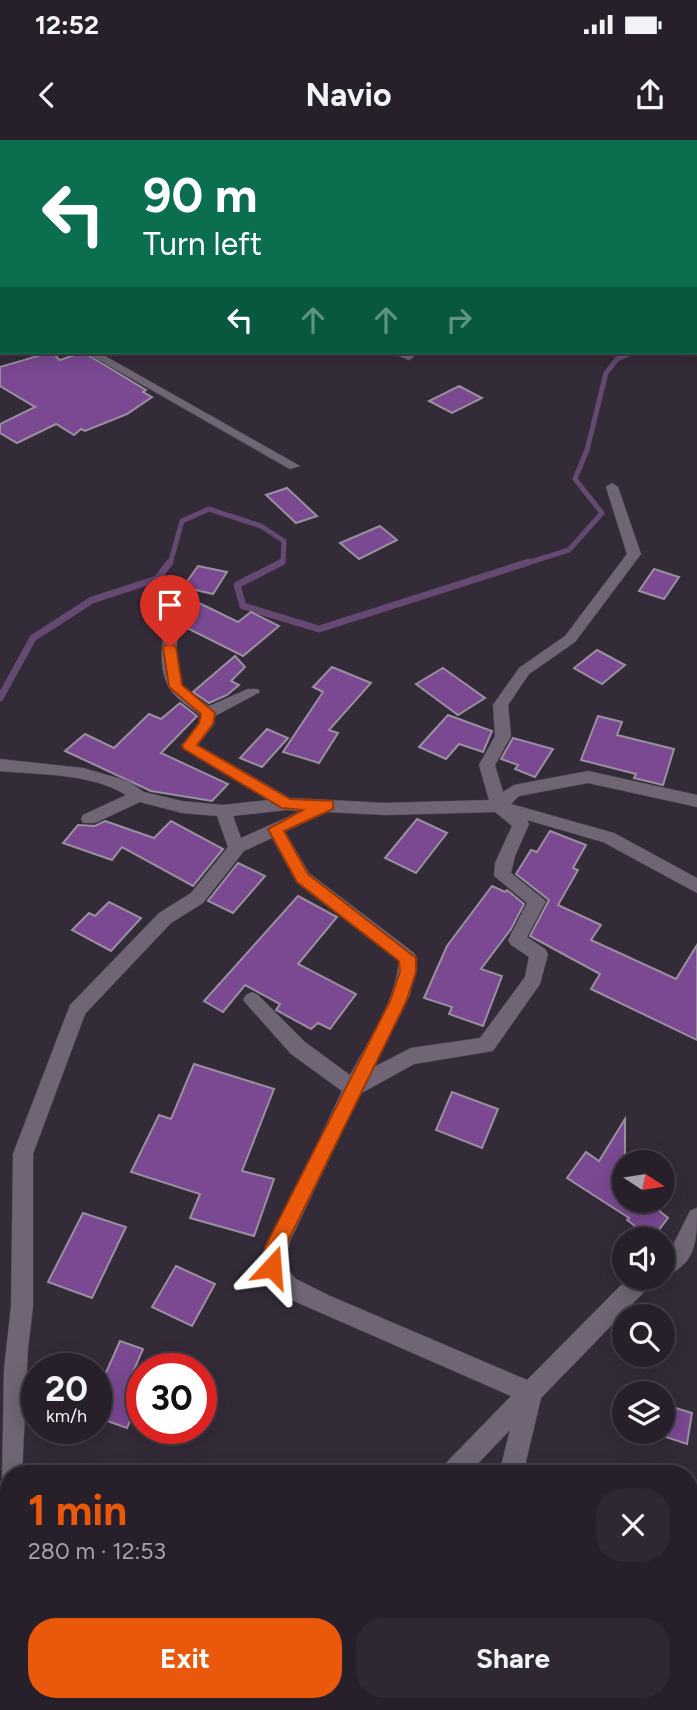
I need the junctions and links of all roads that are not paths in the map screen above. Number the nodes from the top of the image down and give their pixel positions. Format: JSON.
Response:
{"nodes":[{"id":1,"x":94,"y":354,"type":"edge"},
{"id":2,"x":401,"y":354,"type":"edge"},
{"id":3,"x":409,"y":357,"type":"dead end"},
{"id":4,"x":294,"y":466,"type":"dead end"},
{"id":5,"x":612,"y":487,"type":"dead end"},
{"id":6,"x":182,"y":600,"type":"dead end"},
{"id":7,"x":253,"y":692,"type":"dead end"},
{"id":8,"x":208,"y":713,"type":"junction"},
{"id":9,"x":8,"y":766,"type":"edge"},
{"id":10,"x":139,"y":796,"type":"junction"},
{"id":11,"x":697,"y":801,"type":"edge"},
{"id":12,"x":287,"y":804,"type":"junction"},
{"id":13,"x":328,"y":805,"type":"junction"},
{"id":14,"x":499,"y":806,"type":"junction"},
{"id":15,"x":223,"y":811,"type":"junction"},
{"id":16,"x":89,"y":819,"type":"dead end"},
{"id":17,"x":275,"y":829,"type":"junction"},
{"id":18,"x":236,"y":847,"type":"junction"},
{"id":19,"x":697,"y":886,"type":"edge"},
{"id":20,"x":252,"y":1000,"type":"dead end"},
{"id":21,"x":353,"y":1088,"type":"junction"},
{"id":22,"x":697,"y":1220,"type":"edge"},
{"id":23,"x":675,"y":1260,"type":"edge"},
{"id":24,"x":631,"y":1290,"type":"edge"},
{"id":25,"x":531,"y":1393,"type":"junction"},
{"id":26,"x":11,"y":1465,"type":"edge"},
{"id":27,"x":460,"y":1465,"type":"edge"},
{"id":28,"x":513,"y":1465,"type":"edge"}],
"edges":[{"from":1,"to":4,"type":"street"},
{"from":2,"to":3,"type":"street"},
{"from":5,"to":14,"type":"street"},
{"from":6,"to":8,"type":"street"},
{"from":7,"to":8,"type":"street"},
{"from":8,"to":12,"type":"street"},
{"from":9,"to":10,"type":"street"},
{"from":10,"to":15,"type":"street"},
{"from":10,"to":16,"type":"street"},
{"from":11,"to":14,"type":"street"},
{"from":12,"to":13,"type":"street"},
{"from":12,"to":15,"type":"street"},
{"from":13,"to":14,"type":"street"},
{"from":13,"to":17,"type":"street"},
{"from":14,"to":19,"type":"street"},
{"from":14,"to":21,"type":"street"},
{"from":15,"to":18,"type":"street"},
{"from":17,"to":18,"type":"street"},
{"from":17,"to":21,"type":"street"},
{"from":18,"to":26,"type":"street"},
{"from":20,"to":21,"type":"street"},
{"from":21,"to":25,"type":"street"},
{"from":22,"to":23,"type":"street"},
{"from":24,"to":25,"type":"street"},
{"from":25,"to":27,"type":"street"},
{"from":25,"to":28,"type":"street"}]}
